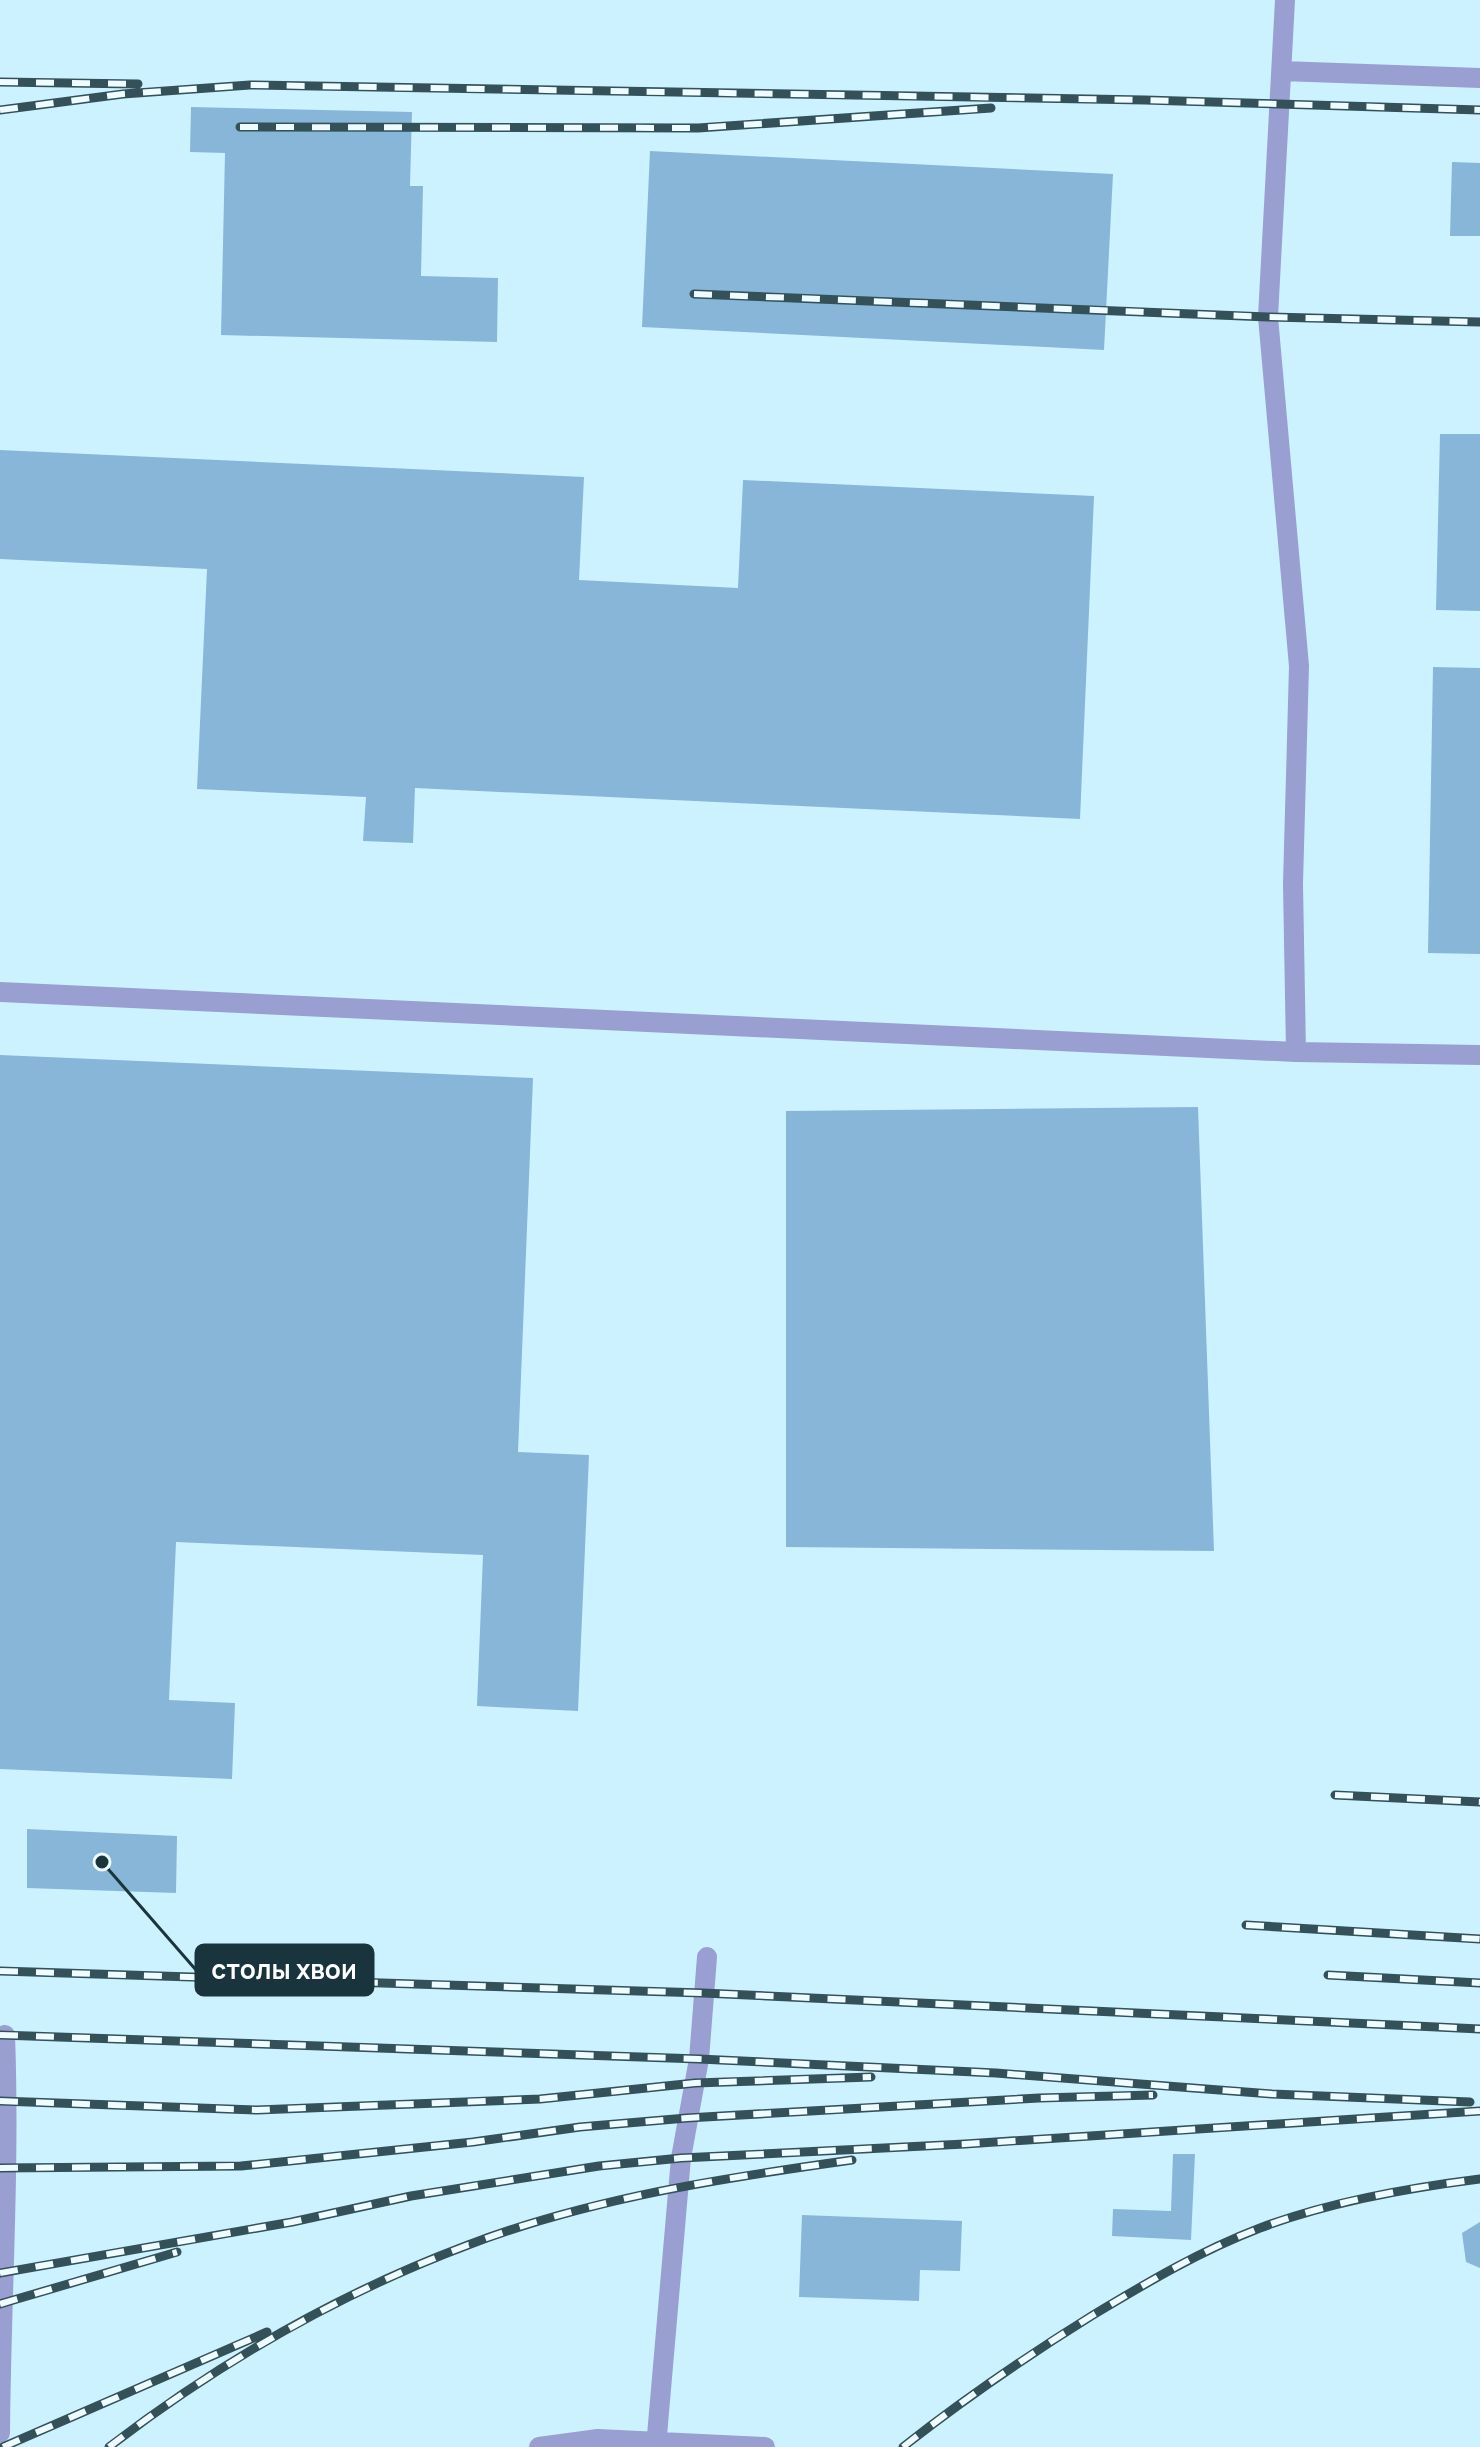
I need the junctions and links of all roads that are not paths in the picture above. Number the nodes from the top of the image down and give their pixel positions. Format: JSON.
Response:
{"nodes":[{"id":1,"x":1285,"y":0,"type":"edge"},
{"id":2,"x":1282,"y":71,"type":"junction"},
{"id":3,"x":1480,"y":78,"type":"edge"},
{"id":4,"x":0,"y":992,"type":"edge"},
{"id":5,"x":1296,"y":1052,"type":"junction"},
{"id":6,"x":1480,"y":1055,"type":"edge"},
{"id":7,"x":707,"y":1957,"type":"dead end"},
{"id":8,"x":5,"y":2035,"type":"dead end"},
{"id":9,"x":0,"y":2433,"type":"edge"},
{"id":10,"x":656,"y":2444,"type":"edge"},
{"id":11,"x":539,"y":2447,"type":"edge"},
{"id":12,"x":765,"y":2447,"type":"edge"}],
"edges":[{"from":1,"to":2,"type":"lane"},
{"from":2,"to":3,"type":"lane"},
{"from":2,"to":5,"type":"lane"},
{"from":4,"to":5,"type":"lane"},
{"from":5,"to":6,"type":"lane"},
{"from":7,"to":10,"type":"lane"},
{"from":8,"to":9,"type":"lane"},
{"from":10,"to":11,"type":"lane"},
{"from":10,"to":12,"type":"lane"}]}
